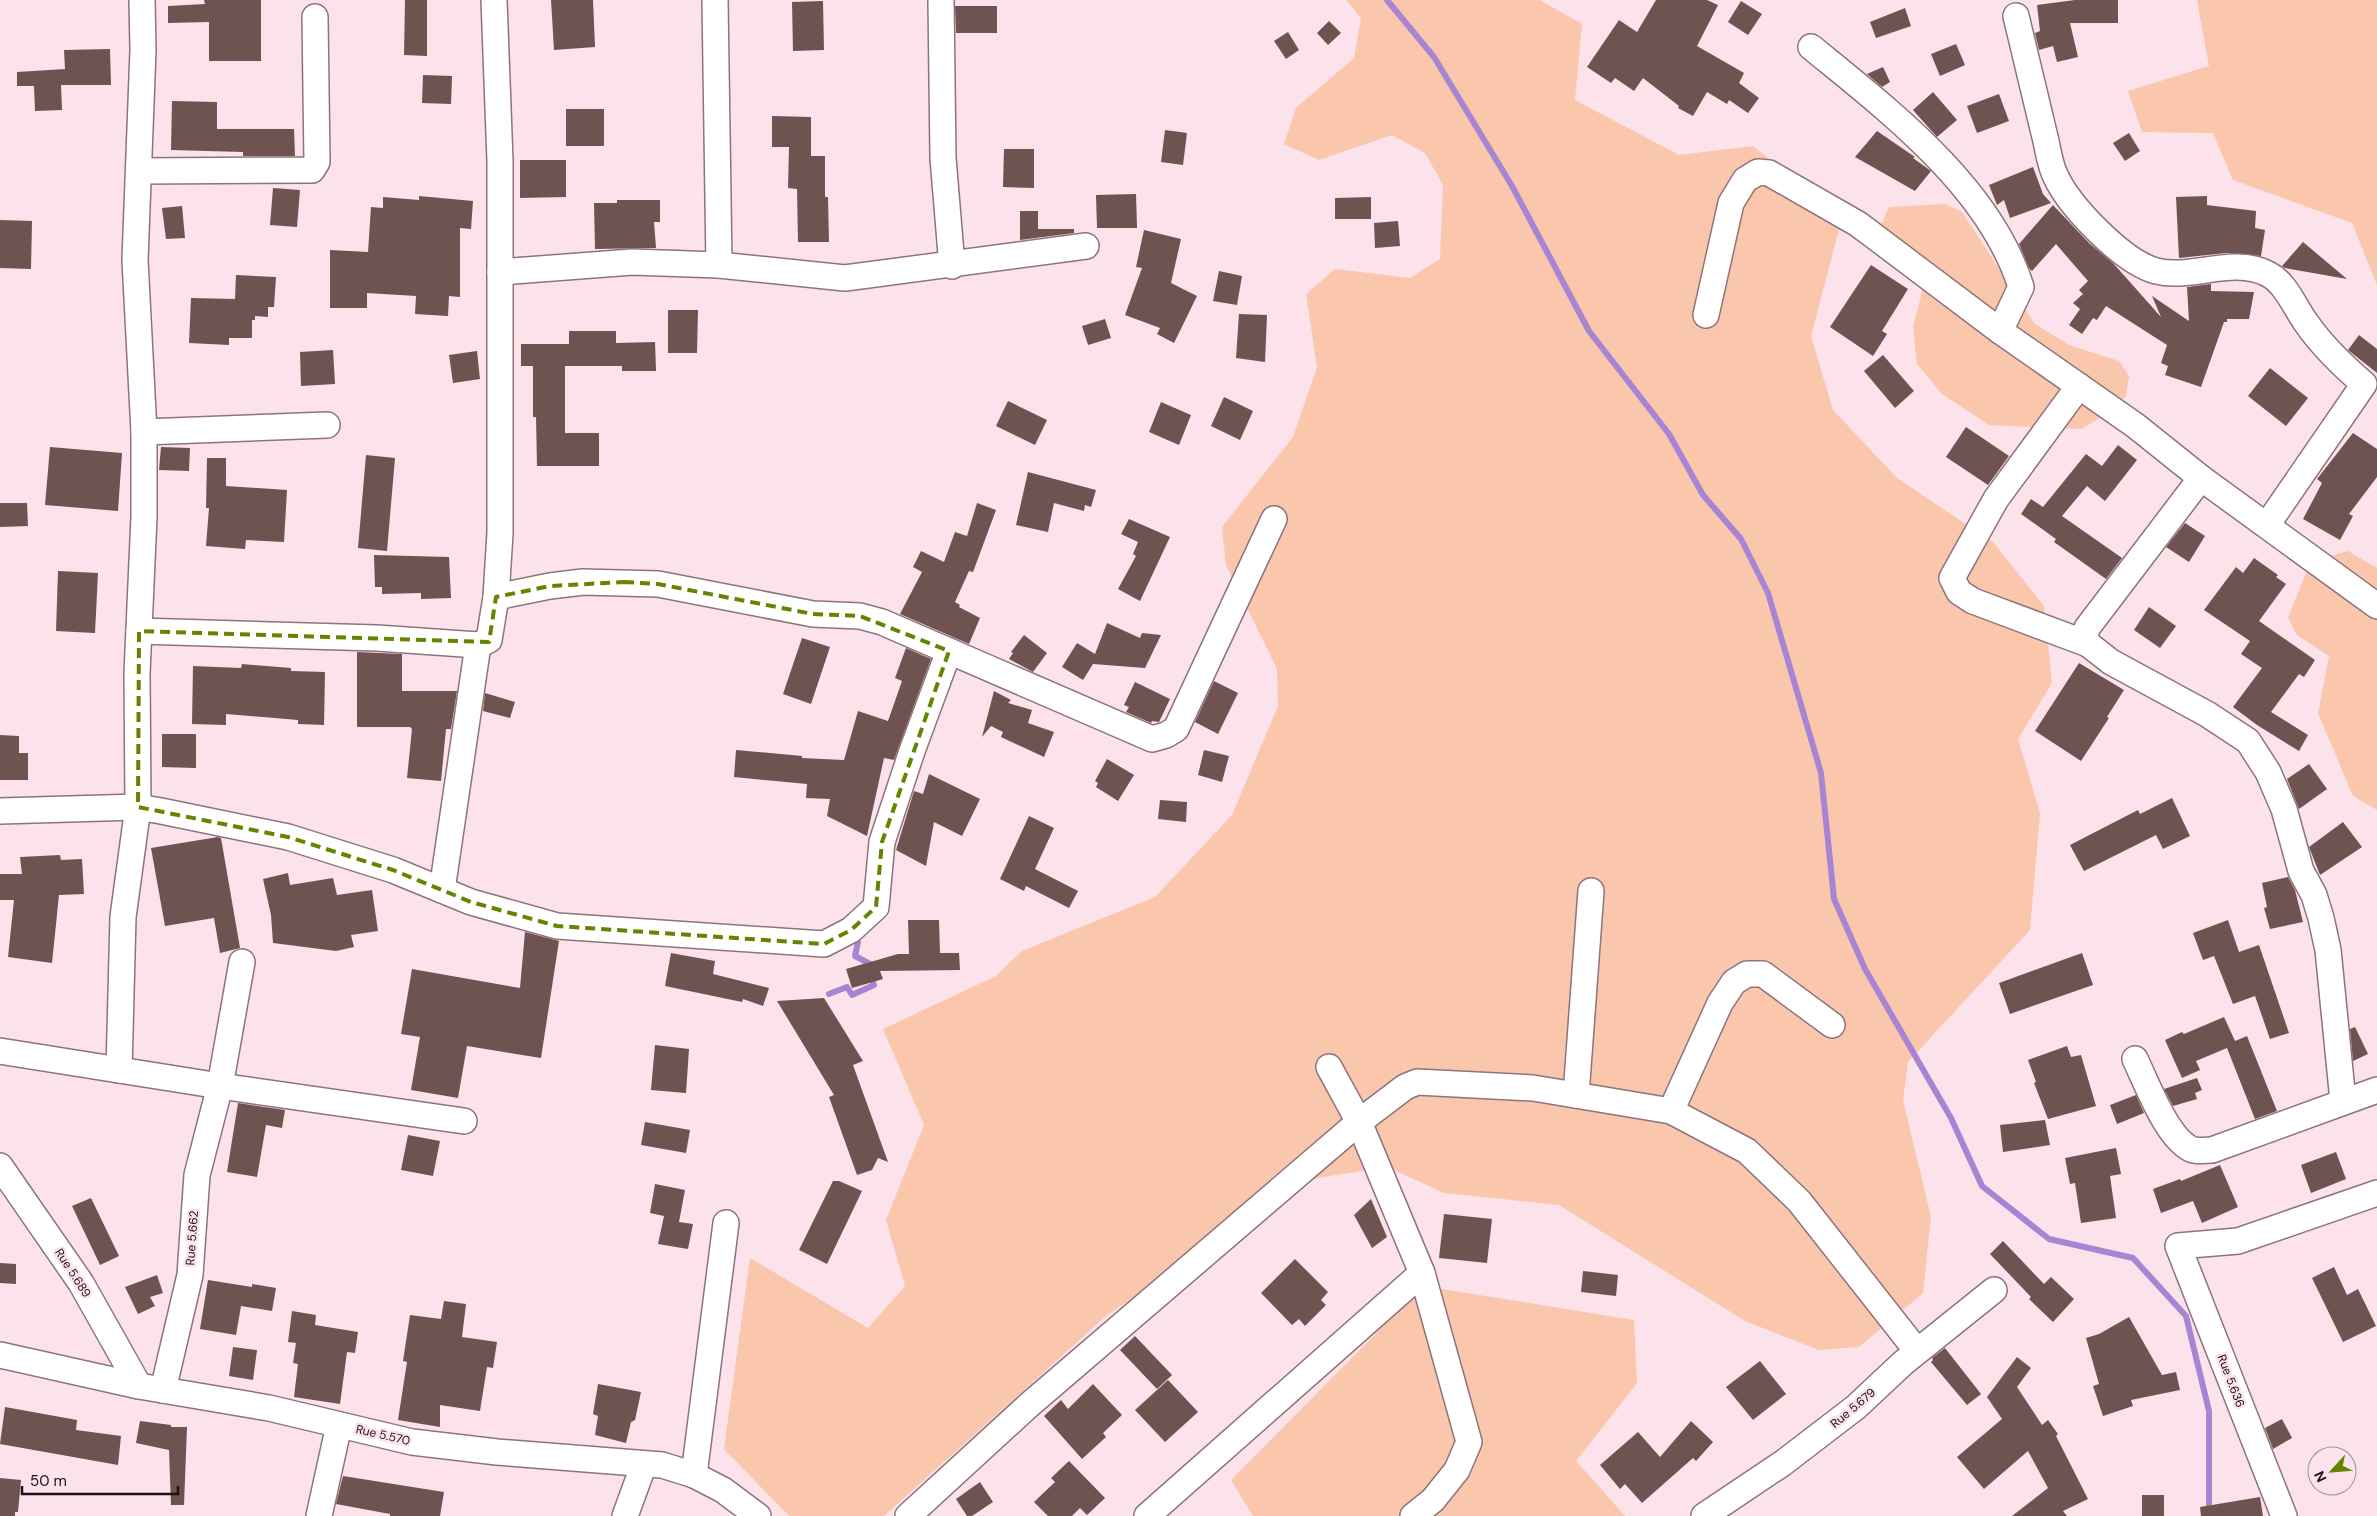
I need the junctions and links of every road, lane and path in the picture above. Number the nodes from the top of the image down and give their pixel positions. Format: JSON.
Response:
{"nodes":[{"id":1,"x":142,"y":0,"type":"edge"},
{"id":2,"x":494,"y":0,"type":"edge"},
{"id":3,"x":715,"y":0,"type":"edge"},
{"id":4,"x":941,"y":0,"type":"edge"},
{"id":5,"x":2016,"y":16,"type":"dead end"},
{"id":6,"x":315,"y":17,"type":"dead end"},
{"id":7,"x":1811,"y":47,"type":"dead end"},
{"id":8,"x":139,"y":171,"type":"junction"},
{"id":9,"x":1086,"y":246,"type":"dead end"},
{"id":10,"x":719,"y":265,"type":"junction"},
{"id":11,"x":952,"y":266,"type":"junction"},
{"id":12,"x":500,"y":272,"type":"junction"},
{"id":13,"x":1706,"y":315,"type":"dead end"},
{"id":14,"x":2000,"y":331,"type":"junction"},
{"id":15,"x":2079,"y":386,"type":"junction"},
{"id":16,"x":2371,"y":388,"type":"edge"},
{"id":17,"x":327,"y":425,"type":"dead end"},
{"id":18,"x":144,"y":432,"type":"junction"},
{"id":19,"x":2201,"y":478,"type":"junction"},
{"id":20,"x":1274,"y":519,"type":"dead end"},
{"id":21,"x":2267,"y":525,"type":"junction"},
{"id":22,"x":496,"y":597,"type":"junction"},
{"id":23,"x":2377,"y":606,"type":"edge"},
{"id":24,"x":139,"y":631,"type":"junction"},
{"id":25,"x":2088,"y":644,"type":"junction"},
{"id":26,"x":478,"y":645,"type":"junction"},
{"id":27,"x":949,"y":651,"type":"junction"},
{"id":28,"x":138,"y":807,"type":"junction"},
{"id":29,"x":0,"y":811,"type":"edge"},
{"id":30,"x":442,"y":890,"type":"junction"},
{"id":31,"x":1591,"y":891,"type":"dead end"},
{"id":32,"x":242,"y":962,"type":"dead end"},
{"id":33,"x":1832,"y":1025,"type":"dead end"},
{"id":34,"x":0,"y":1051,"type":"edge"},
{"id":35,"x":2135,"y":1059,"type":"dead end"},
{"id":36,"x":1330,"y":1067,"type":"dead end"},
{"id":37,"x":119,"y":1070,"type":"junction"},
{"id":38,"x":220,"y":1086,"type":"junction"},
{"id":39,"x":2377,"y":1090,"type":"edge"},
{"id":40,"x":1576,"y":1095,"type":"junction"},
{"id":41,"x":2343,"y":1101,"type":"junction"},
{"id":42,"x":1671,"y":1111,"type":"junction"},
{"id":43,"x":464,"y":1121,"type":"dead end"},
{"id":44,"x":1359,"y":1122,"type":"junction"},
{"id":45,"x":0,"y":1166,"type":"edge"},
{"id":46,"x":2374,"y":1200,"type":"edge"},
{"id":47,"x":726,"y":1223,"type":"dead end"},
{"id":48,"x":1422,"y":1273,"type":"junction"},
{"id":49,"x":1994,"y":1290,"type":"dead end"},
{"id":50,"x":1917,"y":1351,"type":"junction"},
{"id":51,"x":0,"y":1355,"type":"edge"},
{"id":52,"x":139,"y":1386,"type":"junction"},
{"id":53,"x":163,"y":1390,"type":"junction"},
{"id":54,"x":340,"y":1425,"type":"junction"},
{"id":55,"x":644,"y":1464,"type":"junction"},
{"id":56,"x":694,"y":1475,"type":"junction"},
{"id":57,"x":1706,"y":1515,"type":"edge"},
{"id":58,"x":319,"y":1516,"type":"edge"},
{"id":59,"x":625,"y":1516,"type":"edge"},
{"id":60,"x":758,"y":1516,"type":"edge"},
{"id":61,"x":908,"y":1516,"type":"edge"},
{"id":62,"x":1147,"y":1516,"type":"edge"},
{"id":63,"x":1413,"y":1516,"type":"edge"},
{"id":64,"x":2284,"y":1516,"type":"edge"}],
"edges":[{"from":1,"to":8,"type":"street"},
{"from":2,"to":12,"type":"street"},
{"from":3,"to":10,"type":"street"},
{"from":4,"to":11,"type":"street"},
{"from":5,"to":16,"type":"street"},
{"from":6,"to":8,"type":"street"},
{"from":7,"to":14,"type":"street"},
{"from":8,"to":18,"type":"street"},
{"from":9,"to":11,"type":"street"},
{"from":10,"to":11,"type":"street"},
{"from":10,"to":12,"type":"street"},
{"from":12,"to":22,"type":"street"},
{"from":13,"to":14,"type":"street"},
{"from":14,"to":15,"type":"street"},
{"from":15,"to":19,"type":"street"},
{"from":15,"to":25,"type":"street"},
{"from":16,"to":21,"type":"street"},
{"from":17,"to":18,"type":"street"},
{"from":18,"to":24,"type":"street"},
{"from":19,"to":21,"type":"street"},
{"from":19,"to":25,"type":"street"},
{"from":20,"to":27,"type":"street"},
{"from":21,"to":23,"type":"street"},
{"from":22,"to":26,"type":"street"},
{"from":22,"to":27,"type":"street"},
{"from":24,"to":26,"type":"street"},
{"from":24,"to":28,"type":"street"},
{"from":25,"to":41,"type":"street"},
{"from":26,"to":30,"type":"street"},
{"from":27,"to":30,"type":"street"},
{"from":28,"to":29,"type":"street"},
{"from":28,"to":30,"type":"street"},
{"from":28,"to":37,"type":"street"},
{"from":31,"to":40,"type":"street"},
{"from":32,"to":38,"type":"street","name":"Rue 5.662"},
{"from":33,"to":42,"type":"street"},
{"from":34,"to":37,"type":"street"},
{"from":35,"to":41,"type":"street"},
{"from":36,"to":44,"type":"street"},
{"from":37,"to":38,"type":"street"},
{"from":38,"to":43,"type":"street"},
{"from":38,"to":53,"type":"street","name":"Rue 5.662"},
{"from":39,"to":41,"type":"street"},
{"from":40,"to":42,"type":"street"},
{"from":40,"to":44,"type":"street"},
{"from":42,"to":50,"type":"street"},
{"from":44,"to":48,"type":"street"},
{"from":44,"to":61,"type":"street"},
{"from":45,"to":52,"type":"street","name":"Rue 5.689"},
{"from":46,"to":64,"type":"street","name":"Rue 5.636"},
{"from":47,"to":56,"type":"street"},
{"from":48,"to":62,"type":"street"},
{"from":48,"to":63,"type":"street"},
{"from":49,"to":50,"type":"street","name":"Rue 5.679"},
{"from":50,"to":57,"type":"street","name":"Rue 5.679"},
{"from":51,"to":52,"type":"street","name":"Rue 5.570"},
{"from":52,"to":53,"type":"street","name":"Rue 5.570"},
{"from":53,"to":54,"type":"street","name":"Rue 5.570"},
{"from":54,"to":55,"type":"street","name":"Rue 5.570"},
{"from":54,"to":58,"type":"street"},
{"from":55,"to":56,"type":"street","name":"Rue 5.570"},
{"from":55,"to":59,"type":"street"},
{"from":56,"to":60,"type":"street","name":"Rue 5.570"}]}
